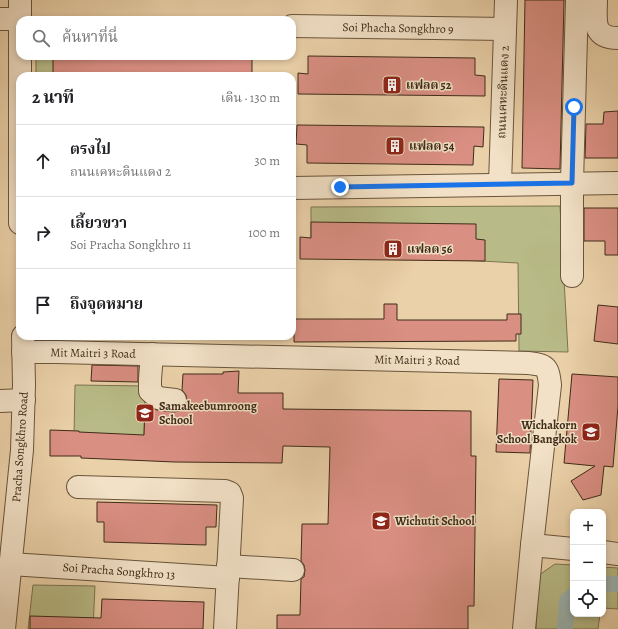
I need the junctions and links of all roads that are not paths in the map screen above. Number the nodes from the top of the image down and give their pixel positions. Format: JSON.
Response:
{"nodes":[{"id":1,"x":506,"y":0,"type":"edge"},
{"id":2,"x":577,"y":0,"type":"edge"},
{"id":3,"x":596,"y":0,"type":"edge"},
{"id":4,"x":16,"y":16,"type":"edge"},
{"id":5,"x":296,"y":26,"type":"edge"},
{"id":6,"x":505,"y":29,"type":"junction"},
{"id":7,"x":618,"y":38,"type":"edge"},
{"id":8,"x":572,"y":183,"type":"junction"},
{"id":9,"x":618,"y":183,"type":"edge"},
{"id":10,"x":500,"y":184,"type":"junction"},
{"id":11,"x":296,"y":188,"type":"edge"},
{"id":12,"x":13,"y":197,"type":"edge"},
{"id":13,"x":16,"y":208,"type":"edge"},
{"id":14,"x":572,"y":276,"type":"dead end"},
{"id":15,"x":23,"y":344,"type":"edge"},
{"id":16,"x":152,"y":354,"type":"junction"},
{"id":17,"x":24,"y":400,"type":"junction"},
{"id":18,"x":175,"y":400,"type":"dead end"},
{"id":19,"x":0,"y":401,"type":"edge"},
{"id":20,"x":78,"y":487,"type":"dead end"},
{"id":21,"x":532,"y":545,"type":"junction"},
{"id":22,"x":570,"y":549,"type":"edge"},
{"id":23,"x":606,"y":552,"type":"edge"},
{"id":24,"x":618,"y":554,"type":"edge"},
{"id":25,"x":10,"y":564,"type":"junction"},
{"id":26,"x":293,"y":570,"type":"dead end"},
{"id":27,"x":228,"y":572,"type":"junction"},
{"id":28,"x":4,"y":629,"type":"edge"},
{"id":29,"x":225,"y":629,"type":"edge"},
{"id":30,"x":524,"y":629,"type":"edge"}],
"edges":[{"from":1,"to":6,"type":"street","name":"ถนนเคหะดินแดง 2"},
{"from":2,"to":8,"type":"street"},
{"from":3,"to":7,"type":"street"},
{"from":4,"to":12,"type":"street"},
{"from":5,"to":6,"type":"street","name":"Soi Phacha Songkhro 9"},
{"from":6,"to":10,"type":"street","name":"ถนนเคหะดินแดง 2"},
{"from":8,"to":9,"type":"street"},
{"from":8,"to":10,"type":"street"},
{"from":8,"to":14,"type":"street"},
{"from":10,"to":11,"type":"street"},
{"from":12,"to":13,"type":"street"},
{"from":15,"to":16,"type":"street","name":"Mit Maitri 3 Road"},
{"from":15,"to":17,"type":"street","name":"Pracha Songkhro Road"},
{"from":16,"to":18,"type":"street"},
{"from":16,"to":21,"type":"street","name":"Mit Maitri 3 Road"},
{"from":17,"to":19,"type":"street"},
{"from":17,"to":25,"type":"street","name":"Pracha Songkhro Road"},
{"from":20,"to":27,"type":"street"},
{"from":21,"to":22,"type":"street"},
{"from":21,"to":30,"type":"street","name":"Mit Maitri 3 Road"},
{"from":23,"to":24,"type":"street"},
{"from":25,"to":27,"type":"street","name":"Soi Pracha Songkhro 13"},
{"from":25,"to":28,"type":"street","name":"Pracha Songkhro Road"},
{"from":26,"to":27,"type":"street","name":"Soi Pracha Songkhro 13"},
{"from":27,"to":29,"type":"street"}]}
